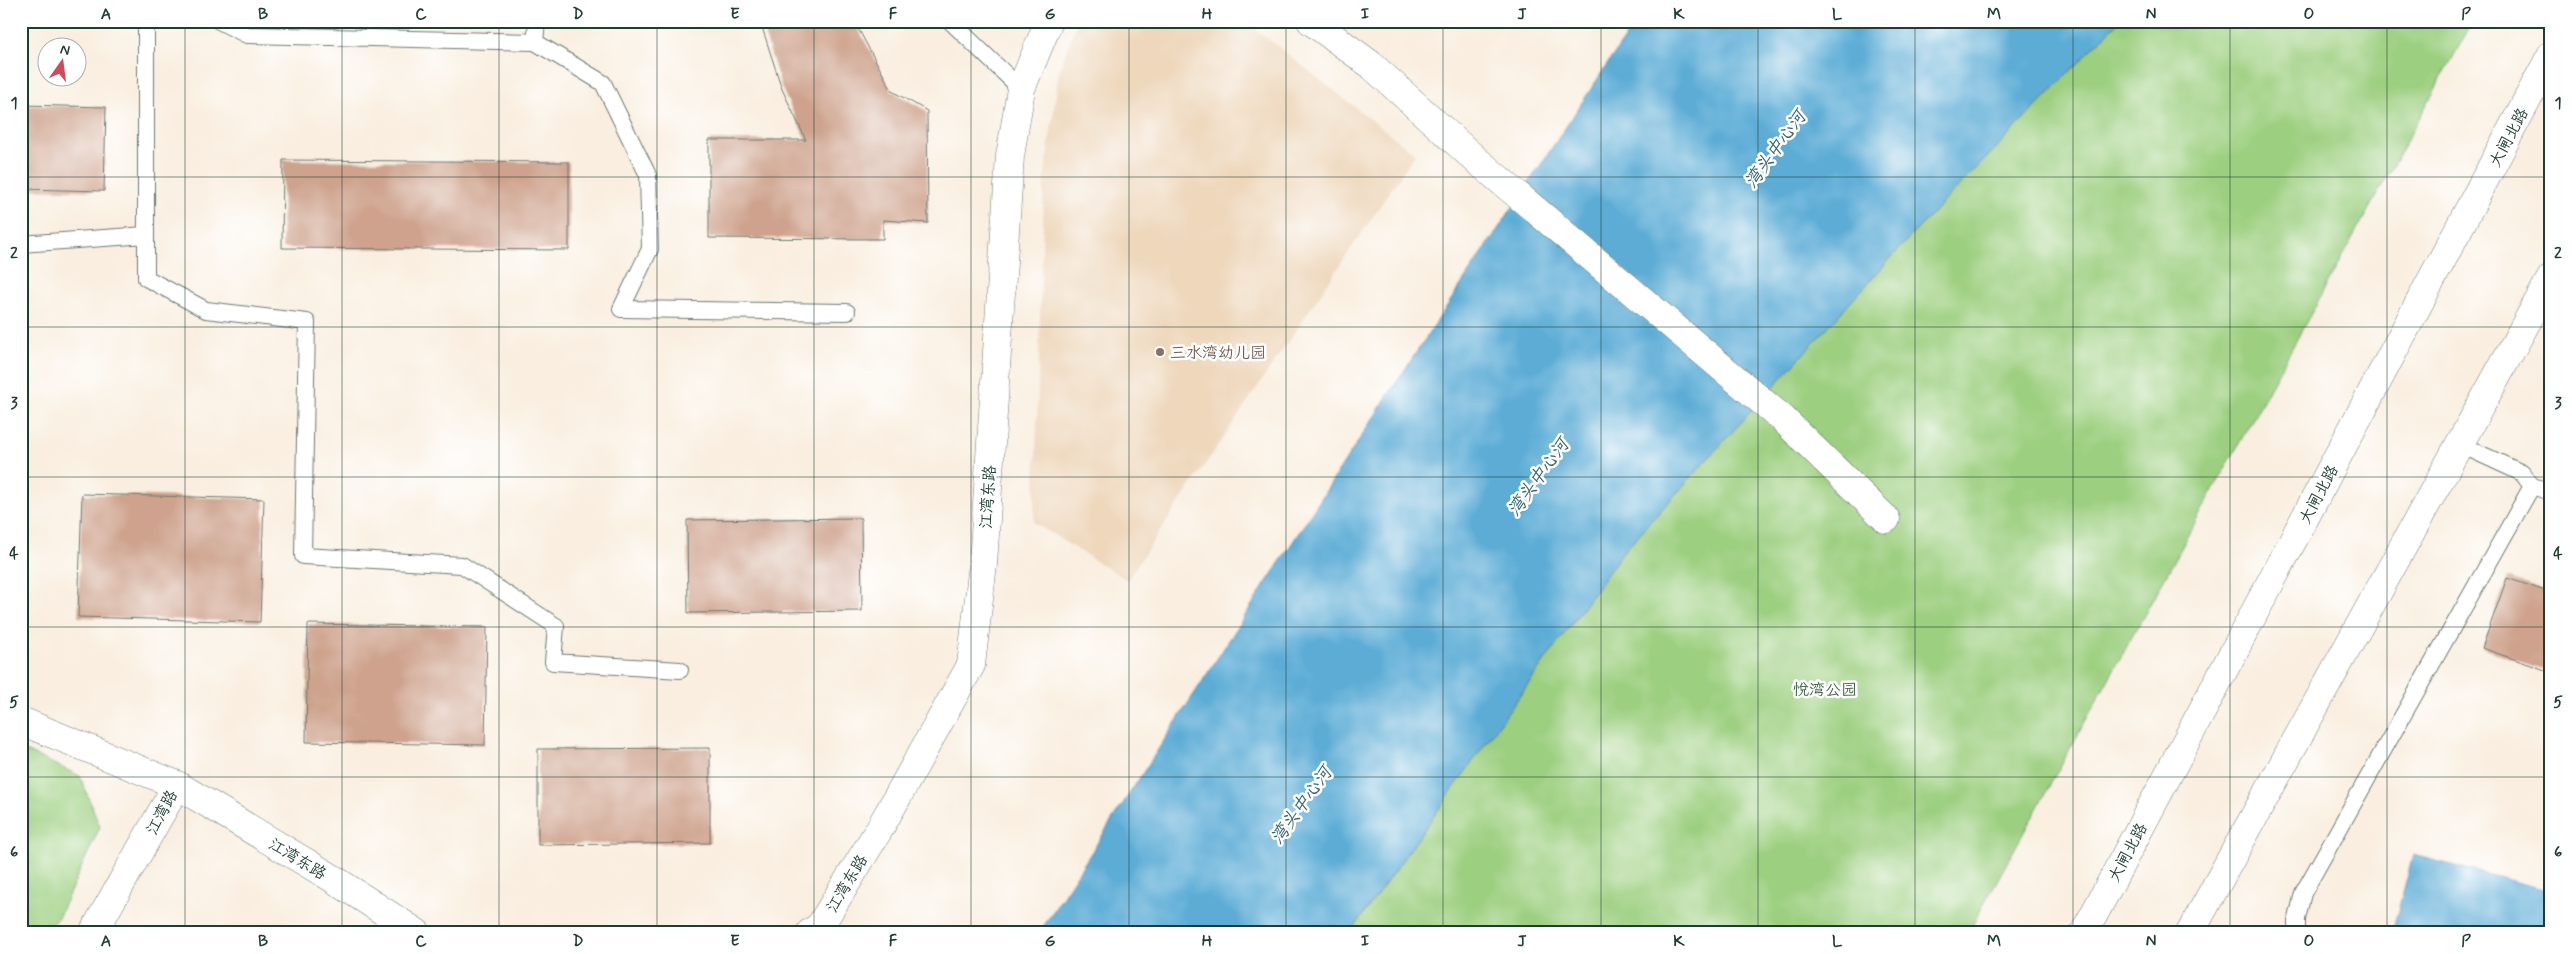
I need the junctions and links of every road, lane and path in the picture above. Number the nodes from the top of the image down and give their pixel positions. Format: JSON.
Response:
{"nodes":[{"id":1,"x":146,"y":21,"type":"edge"},
{"id":2,"x":219,"y":21,"type":"edge"},
{"id":3,"x":537,"y":21,"type":"edge"},
{"id":4,"x":950,"y":21,"type":"edge"},
{"id":5,"x":1049,"y":21,"type":"edge"},
{"id":6,"x":1311,"y":21,"type":"edge"},
{"id":7,"x":535,"y":42,"type":"junction"},
{"id":8,"x":2551,"y":56,"type":"edge"},
{"id":9,"x":1021,"y":90,"type":"junction"},
{"id":10,"x":146,"y":235,"type":"junction"},
{"id":11,"x":21,"y":244,"type":"edge"},
{"id":12,"x":2551,"y":278,"type":"edge"},
{"id":13,"x":847,"y":312,"type":"dead end"},
{"id":14,"x":2459,"y":444,"type":"junction"},
{"id":15,"x":2532,"y":486,"type":"junction"},
{"id":16,"x":2551,"y":492,"type":"edge"},
{"id":17,"x":1886,"y":519,"type":"dead end"},
{"id":18,"x":680,"y":670,"type":"dead end"},
{"id":19,"x":21,"y":722,"type":"edge"},
{"id":20,"x":178,"y":785,"type":"junction"},
{"id":21,"x":93,"y":933,"type":"edge"},
{"id":22,"x":417,"y":933,"type":"edge"},
{"id":23,"x":810,"y":933,"type":"edge"},
{"id":24,"x":2084,"y":933,"type":"edge"},
{"id":25,"x":2190,"y":933,"type":"edge"},
{"id":26,"x":2297,"y":933,"type":"edge"}],
"edges":[{"from":1,"to":10,"type":"lane"},
{"from":2,"to":7,"type":"lane"},
{"from":3,"to":7,"type":"lane"},
{"from":4,"to":9,"type":"lane"},
{"from":5,"to":9,"type":"street","name":"江湾东路"},
{"from":6,"to":17,"type":"street"},
{"from":7,"to":13,"type":"lane"},
{"from":8,"to":24,"type":"street","name":"大闸北路"},
{"from":9,"to":23,"type":"street","name":"江湾东路"},
{"from":10,"to":11,"type":"lane"},
{"from":10,"to":18,"type":"lane"},
{"from":12,"to":14,"type":"street"},
{"from":14,"to":15,"type":"lane"},
{"from":14,"to":25,"type":"street"},
{"from":15,"to":16,"type":"lane"},
{"from":15,"to":26,"type":"lane"},
{"from":19,"to":20,"type":"street","name":"江湾路"},
{"from":20,"to":21,"type":"street","name":"江湾路"},
{"from":20,"to":22,"type":"street","name":"江湾东路"}]}
